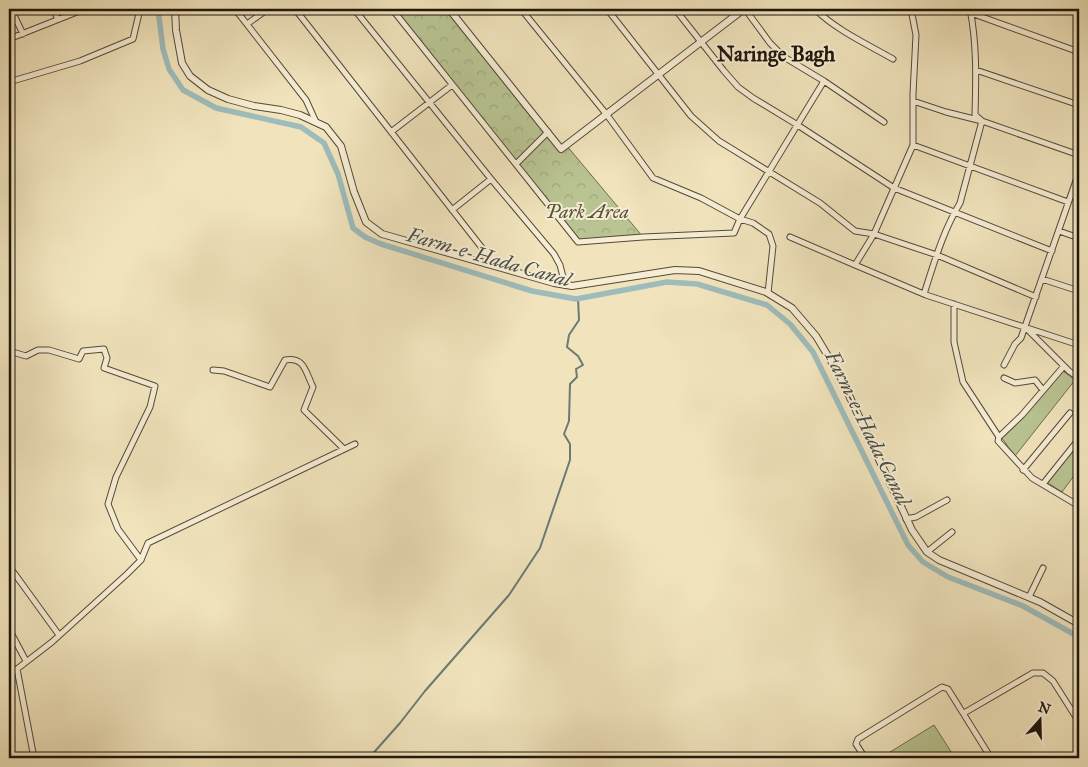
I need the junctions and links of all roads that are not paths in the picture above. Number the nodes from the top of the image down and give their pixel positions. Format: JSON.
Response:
{"nodes":[{"id":1,"x":11,"y":9,"type":"edge"},
{"id":2,"x":53,"y":9,"type":"edge"},
{"id":3,"x":140,"y":9,"type":"edge"},
{"id":4,"x":182,"y":9,"type":"edge"},
{"id":5,"x":235,"y":9,"type":"edge"},
{"id":6,"x":268,"y":9,"type":"edge"},
{"id":7,"x":295,"y":9,"type":"edge"},
{"id":8,"x":354,"y":9,"type":"edge"},
{"id":9,"x":392,"y":9,"type":"edge"},
{"id":10,"x":521,"y":9,"type":"edge"},
{"id":11,"x":607,"y":9,"type":"edge"},
{"id":12,"x":675,"y":9,"type":"edge"},
{"id":13,"x":744,"y":9,"type":"edge"},
{"id":14,"x":815,"y":9,"type":"edge"},
{"id":15,"x":911,"y":9,"type":"edge"},
{"id":16,"x":451,"y":10,"type":"edge"},
{"id":17,"x":175,"y":11,"type":"edge"},
{"id":18,"x":970,"y":11,"type":"edge"},
{"id":19,"x":77,"y":12,"type":"dead end"},
{"id":20,"x":58,"y":19,"type":"junction"},
{"id":21,"x":247,"y":24,"type":"junction"},
{"id":22,"x":22,"y":34,"type":"junction"},
{"id":23,"x":9,"y":39,"type":"edge"},
{"id":24,"x":701,"y":42,"type":"junction"},
{"id":25,"x":1079,"y":52,"type":"edge"},
{"id":26,"x":893,"y":59,"type":"dead end"},
{"id":27,"x":976,"y":70,"type":"junction"},
{"id":28,"x":658,"y":74,"type":"junction"},
{"id":29,"x":824,"y":81,"type":"junction"},
{"id":30,"x":9,"y":82,"type":"edge"},
{"id":31,"x":452,"y":85,"type":"junction"},
{"id":32,"x":913,"y":101,"type":"junction"},
{"id":33,"x":429,"y":102,"type":"junction"},
{"id":34,"x":1079,"y":105,"type":"edge"},
{"id":35,"x":607,"y":115,"type":"junction"},
{"id":36,"x":982,"y":121,"type":"junction"},
{"id":37,"x":316,"y":122,"type":"junction"},
{"id":38,"x":884,"y":122,"type":"dead end"},
{"id":39,"x":796,"y":124,"type":"junction"},
{"id":40,"x":391,"y":132,"type":"junction"},
{"id":41,"x":548,"y":132,"type":"junction"},
{"id":42,"x":913,"y":145,"type":"junction"},
{"id":43,"x":1079,"y":155,"type":"edge"},
{"id":44,"x":516,"y":164,"type":"junction"},
{"id":45,"x":970,"y":166,"type":"junction"},
{"id":46,"x":768,"y":171,"type":"junction"},
{"id":47,"x":1079,"y":172,"type":"edge"},
{"id":48,"x":491,"y":179,"type":"junction"},
{"id":49,"x":894,"y":188,"type":"junction"},
{"id":50,"x":1077,"y":188,"type":"edge"},
{"id":51,"x":1068,"y":202,"type":"junction"},
{"id":52,"x":452,"y":210,"type":"junction"},
{"id":53,"x":954,"y":213,"type":"junction"},
{"id":54,"x":740,"y":219,"type":"junction"},
{"id":55,"x":1059,"y":231,"type":"junction"},
{"id":56,"x":874,"y":234,"type":"junction"},
{"id":57,"x":790,"y":237,"type":"dead end"},
{"id":58,"x":1079,"y":238,"type":"edge"},
{"id":59,"x":1052,"y":251,"type":"junction"},
{"id":60,"x":937,"y":255,"type":"junction"},
{"id":61,"x":486,"y":264,"type":"junction"},
{"id":62,"x":855,"y":264,"type":"junction"},
{"id":63,"x":1042,"y":279,"type":"junction"},
{"id":64,"x":565,"y":285,"type":"junction"},
{"id":65,"x":1079,"y":291,"type":"edge"},
{"id":66,"x":768,"y":293,"type":"junction"},
{"id":67,"x":924,"y":294,"type":"junction"},
{"id":68,"x":1036,"y":297,"type":"junction"},
{"id":69,"x":954,"y":304,"type":"junction"},
{"id":70,"x":1025,"y":327,"type":"junction"},
{"id":71,"x":1079,"y":345,"type":"edge"},
{"id":72,"x":9,"y":352,"type":"edge"},
{"id":73,"x":1004,"y":365,"type":"dead end"},
{"id":74,"x":1064,"y":366,"type":"junction"},
{"id":75,"x":214,"y":370,"type":"dead end"},
{"id":76,"x":1004,"y":378,"type":"dead end"},
{"id":77,"x":1079,"y":378,"type":"edge"},
{"id":78,"x":1044,"y":390,"type":"junction"},
{"id":79,"x":1070,"y":413,"type":"dead end"},
{"id":80,"x":999,"y":437,"type":"junction"},
{"id":81,"x":1079,"y":439,"type":"edge"},
{"id":82,"x":355,"y":444,"type":"dead end"},
{"id":83,"x":344,"y":449,"type":"junction"},
{"id":84,"x":1024,"y":470,"type":"junction"},
{"id":85,"x":1043,"y":484,"type":"junction"},
{"id":86,"x":947,"y":500,"type":"dead end"},
{"id":87,"x":1079,"y":506,"type":"edge"},
{"id":88,"x":906,"y":519,"type":"junction"},
{"id":89,"x":952,"y":532,"type":"dead end"},
{"id":90,"x":927,"y":552,"type":"junction"},
{"id":91,"x":141,"y":560,"type":"junction"},
{"id":92,"x":9,"y":566,"type":"edge"},
{"id":93,"x":1044,"y":568,"type":"dead end"},
{"id":94,"x":1029,"y":597,"type":"junction"},
{"id":95,"x":1079,"y":624,"type":"edge"},
{"id":96,"x":9,"y":629,"type":"edge"},
{"id":97,"x":60,"y":635,"type":"junction"},
{"id":98,"x":26,"y":661,"type":"junction"},
{"id":99,"x":17,"y":669,"type":"junction"},
{"id":100,"x":9,"y":672,"type":"edge"},
{"id":101,"x":964,"y":713,"type":"junction"},
{"id":102,"x":1079,"y":722,"type":"edge"},
{"id":103,"x":34,"y":758,"type":"edge"},
{"id":104,"x":865,"y":758,"type":"edge"},
{"id":105,"x":991,"y":758,"type":"edge"}],
"edges":[{"from":1,"to":22,"type":"street"},
{"from":2,"to":20,"type":"street"},
{"from":3,"to":30,"type":"street"},
{"from":4,"to":17,"type":"street"},
{"from":5,"to":21,"type":"street"},
{"from":6,"to":21,"type":"street"},
{"from":7,"to":40,"type":"street"},
{"from":8,"to":33,"type":"street"},
{"from":9,"to":31,"type":"street"},
{"from":10,"to":35,"type":"street"},
{"from":11,"to":28,"type":"street"},
{"from":12,"to":24,"type":"street"},
{"from":13,"to":24,"type":"street"},
{"from":13,"to":29,"type":"street"},
{"from":14,"to":26,"type":"street"},
{"from":15,"to":32,"type":"street"},
{"from":16,"to":41,"type":"street"},
{"from":17,"to":37,"type":"street"},
{"from":18,"to":25,"type":"street"},
{"from":18,"to":27,"type":"street"},
{"from":19,"to":20,"type":"street"},
{"from":20,"to":22,"type":"street"},
{"from":21,"to":37,"type":"street"},
{"from":22,"to":23,"type":"street"},
{"from":24,"to":28,"type":"street"},
{"from":24,"to":39,"type":"street"},
{"from":27,"to":34,"type":"street"},
{"from":27,"to":36,"type":"street"},
{"from":28,"to":35,"type":"street"},
{"from":28,"to":46,"type":"street"},
{"from":29,"to":38,"type":"street"},
{"from":29,"to":39,"type":"street"},
{"from":31,"to":33,"type":"street"},
{"from":31,"to":44,"type":"street"},
{"from":32,"to":36,"type":"street"},
{"from":32,"to":42,"type":"street"},
{"from":33,"to":40,"type":"street"},
{"from":33,"to":48,"type":"street"},
{"from":35,"to":41,"type":"street"},
{"from":35,"to":54,"type":"street"},
{"from":36,"to":43,"type":"street"},
{"from":36,"to":45,"type":"street"},
{"from":37,"to":61,"type":"street"},
{"from":39,"to":46,"type":"street"},
{"from":39,"to":49,"type":"street"},
{"from":40,"to":52,"type":"street"},
{"from":41,"to":44,"type":"street"},
{"from":42,"to":45,"type":"street"},
{"from":42,"to":49,"type":"street"},
{"from":44,"to":54,"type":"street"},
{"from":45,"to":51,"type":"street"},
{"from":45,"to":53,"type":"street"},
{"from":46,"to":54,"type":"street"},
{"from":46,"to":56,"type":"street"},
{"from":47,"to":50,"type":"street"},
{"from":48,"to":52,"type":"street"},
{"from":48,"to":64,"type":"street"},
{"from":49,"to":53,"type":"street"},
{"from":49,"to":56,"type":"street"},
{"from":50,"to":51,"type":"street"},
{"from":51,"to":55,"type":"street"},
{"from":52,"to":61,"type":"street"},
{"from":53,"to":59,"type":"street"},
{"from":53,"to":60,"type":"street"},
{"from":54,"to":66,"type":"street"},
{"from":55,"to":58,"type":"street"},
{"from":55,"to":59,"type":"street"},
{"from":56,"to":60,"type":"street"},
{"from":56,"to":62,"type":"street"},
{"from":57,"to":62,"type":"street"},
{"from":59,"to":63,"type":"street"},
{"from":60,"to":67,"type":"street"},
{"from":60,"to":68,"type":"street"},
{"from":61,"to":64,"type":"street"},
{"from":62,"to":67,"type":"street"},
{"from":63,"to":65,"type":"street"},
{"from":63,"to":68,"type":"street"},
{"from":64,"to":66,"type":"street"},
{"from":66,"to":88,"type":"street"},
{"from":67,"to":69,"type":"street"},
{"from":68,"to":70,"type":"street"},
{"from":69,"to":70,"type":"street"},
{"from":69,"to":80,"type":"street"},
{"from":70,"to":71,"type":"street"},
{"from":70,"to":73,"type":"street"},
{"from":70,"to":74,"type":"street"},
{"from":72,"to":91,"type":"street"},
{"from":74,"to":77,"type":"street"},
{"from":74,"to":78,"type":"street"},
{"from":75,"to":83,"type":"street"},
{"from":76,"to":78,"type":"street"},
{"from":78,"to":80,"type":"street"},
{"from":79,"to":84,"type":"street"},
{"from":80,"to":84,"type":"street"},
{"from":81,"to":85,"type":"street"},
{"from":82,"to":83,"type":"street"},
{"from":83,"to":91,"type":"street"},
{"from":84,"to":85,"type":"street"},
{"from":85,"to":87,"type":"street"},
{"from":86,"to":88,"type":"street"},
{"from":88,"to":90,"type":"street"},
{"from":89,"to":90,"type":"street"},
{"from":90,"to":94,"type":"street"},
{"from":91,"to":97,"type":"street"},
{"from":92,"to":97,"type":"street"},
{"from":93,"to":94,"type":"street"},
{"from":94,"to":95,"type":"street"},
{"from":96,"to":98,"type":"street"},
{"from":97,"to":98,"type":"street"},
{"from":98,"to":99,"type":"street"},
{"from":99,"to":100,"type":"street"},
{"from":99,"to":103,"type":"street"},
{"from":101,"to":102,"type":"street"},
{"from":101,"to":104,"type":"street"},
{"from":101,"to":105,"type":"street"}]}
